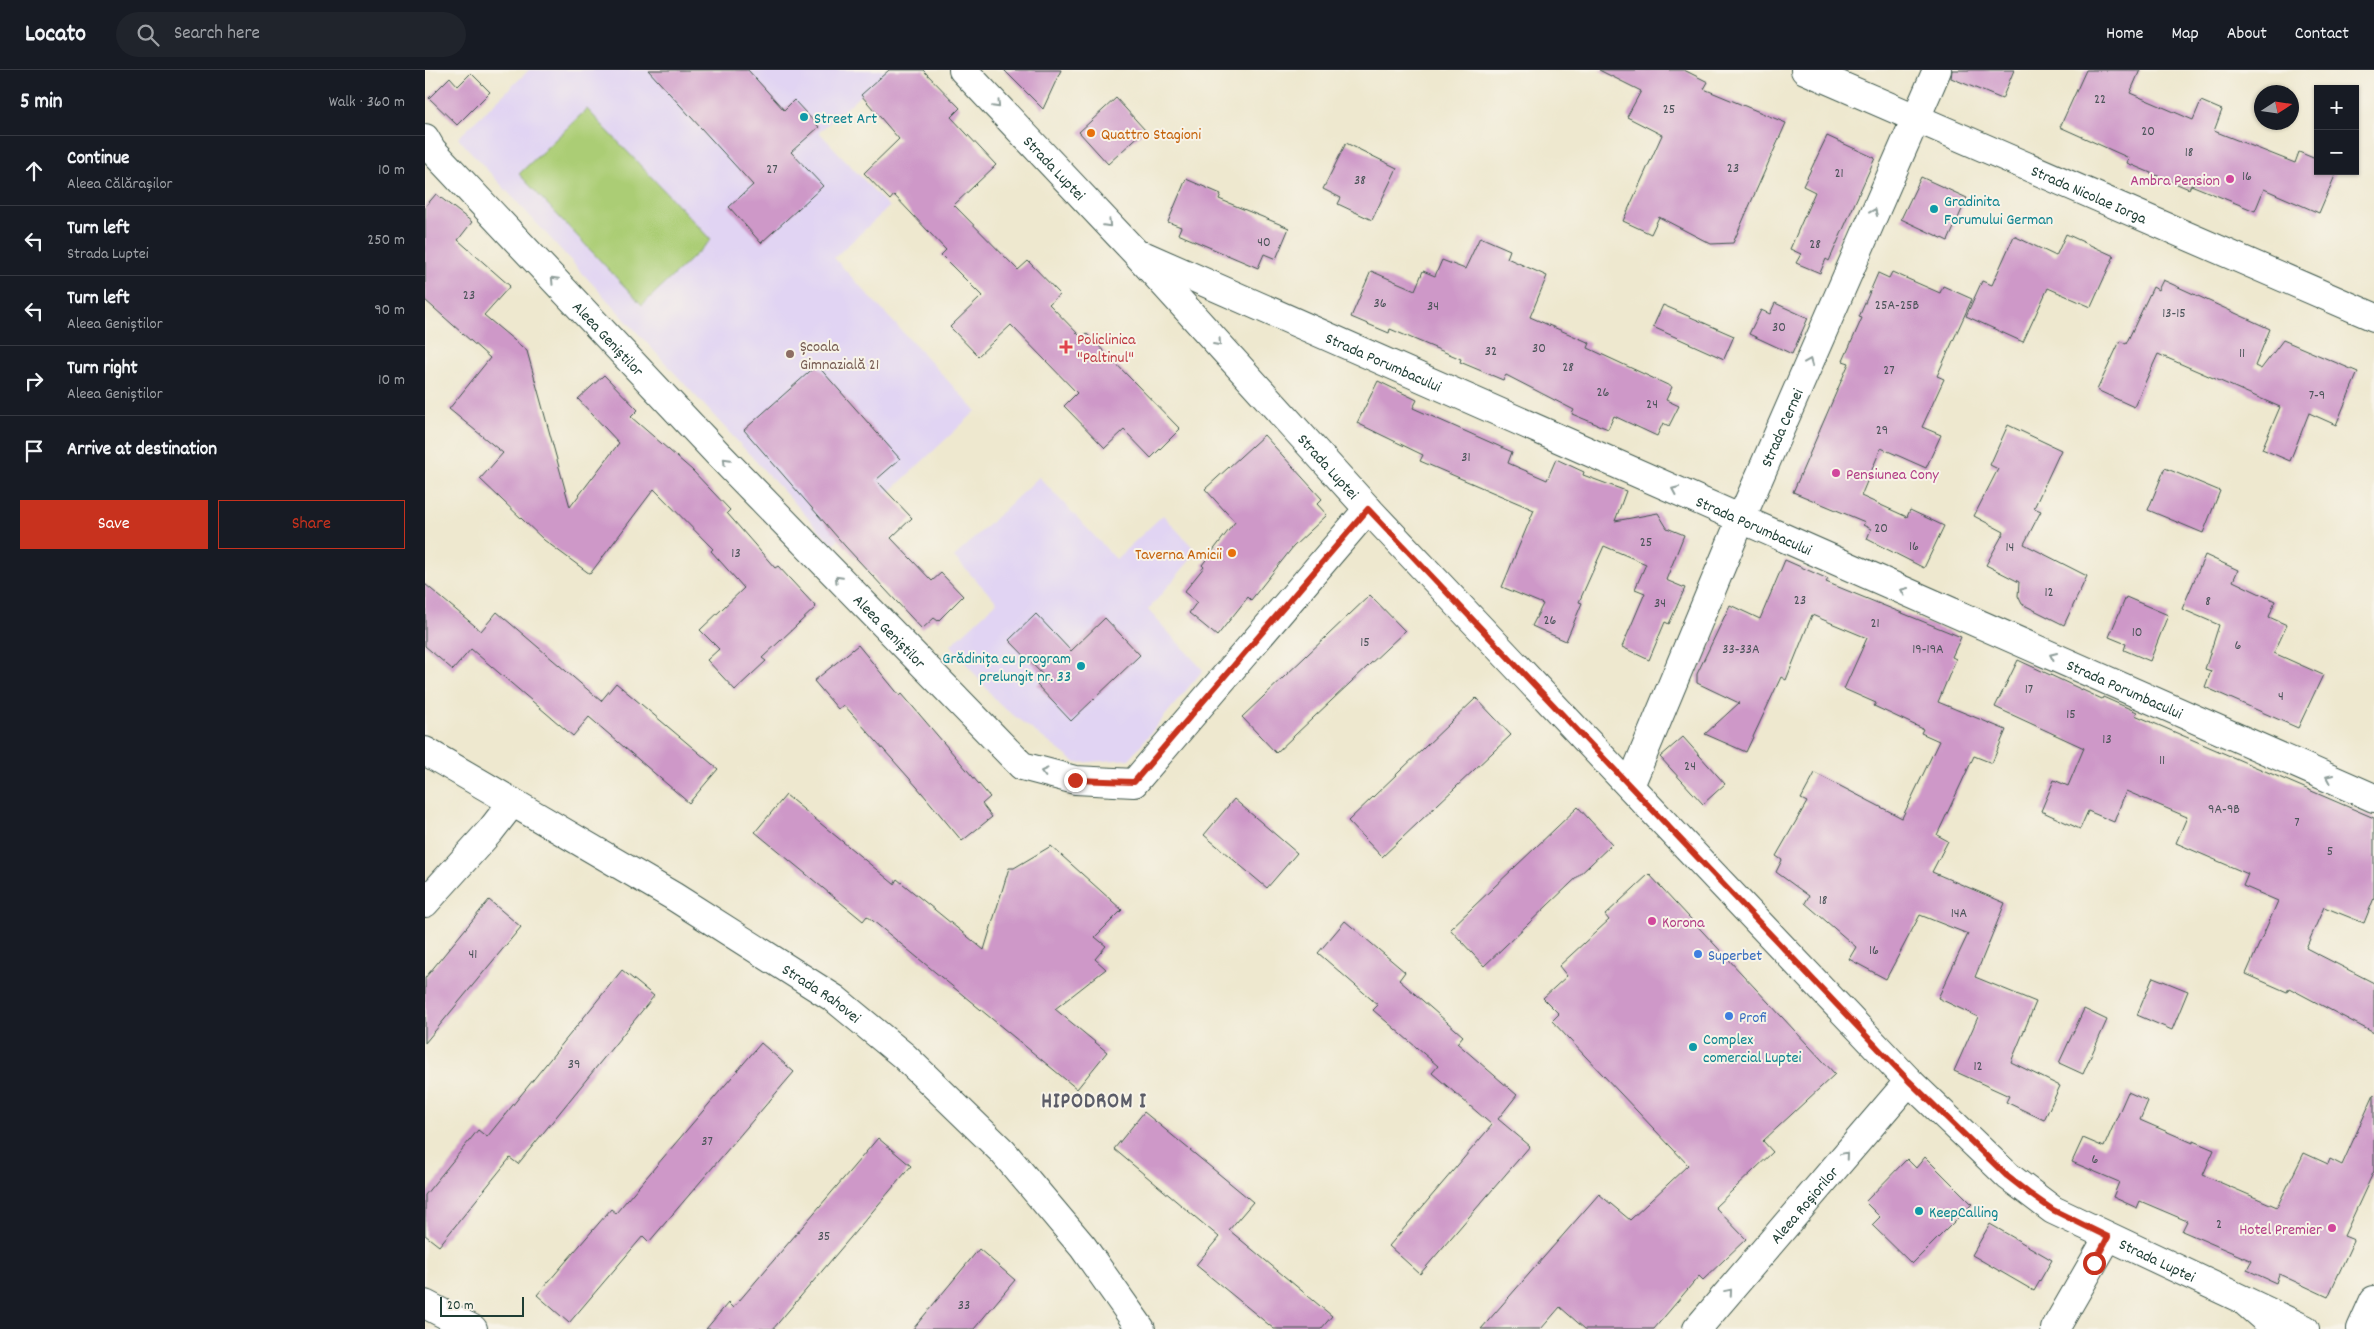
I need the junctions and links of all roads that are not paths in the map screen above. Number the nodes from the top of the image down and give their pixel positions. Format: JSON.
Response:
{"nodes":[{"id":1,"x":963,"y":70,"type":"edge"},
{"id":2,"x":1805,"y":70,"type":"edge"},
{"id":3,"x":1937,"y":70,"type":"edge"},
{"id":4,"x":1915,"y":117,"type":"junction"},
{"id":5,"x":427,"y":148,"type":"edge"},
{"id":6,"x":1135,"y":252,"type":"junction"},
{"id":7,"x":2374,"y":317,"type":"edge"},
{"id":8,"x":1368,"y":509,"type":"junction"},
{"id":9,"x":1741,"y":519,"type":"junction"},
{"id":10,"x":425,"y":751,"type":"edge"},
{"id":11,"x":1630,"y":786,"type":"junction"},
{"id":12,"x":2374,"y":798,"type":"edge"},
{"id":13,"x":513,"y":803,"type":"junction"},
{"id":14,"x":425,"y":904,"type":"edge"},
{"id":15,"x":1909,"y":1081,"type":"junction"},
{"id":16,"x":2108,"y":1237,"type":"junction"},
{"id":17,"x":2243,"y":1300,"type":"junction"},
{"id":18,"x":2374,"y":1300,"type":"edge"},
{"id":19,"x":425,"y":1304,"type":"edge"},
{"id":20,"x":473,"y":1329,"type":"edge"},
{"id":21,"x":1141,"y":1329,"type":"edge"},
{"id":22,"x":1697,"y":1329,"type":"edge"},
{"id":23,"x":2055,"y":1329,"type":"edge"},
{"id":24,"x":2276,"y":1329,"type":"edge"},
{"id":25,"x":2305,"y":1329,"type":"edge"},
{"id":26,"x":2361,"y":1329,"type":"edge"}],
"edges":[{"from":1,"to":6,"type":"street","name":"Strada Luptei","one_way":true},
{"from":2,"to":4,"type":"street","name":"Strada Nicolae Iorga"},
{"from":3,"to":4,"type":"street","name":"Strada Cernei"},
{"from":4,"to":7,"type":"street","name":"Strada Nicolae Iorga"},
{"from":9,"to":4,"type":"street","name":"Strada Cernei","one_way":true},
{"from":8,"to":5,"type":"street","name":"Aleea Geniștilor","one_way":true},
{"from":6,"to":8,"type":"street","name":"Strada Luptei","one_way":true},
{"from":9,"to":6,"type":"street","name":"Strada Porumbacului","one_way":true},
{"from":8,"to":11,"type":"street","name":"Strada Luptei"},
{"from":9,"to":11,"type":"street","name":"Strada Cernei"},
{"from":12,"to":9,"type":"street","name":"Strada Porumbacului","one_way":true},
{"from":10,"to":13,"type":"street","name":"Strada Rahovei"},
{"from":11,"to":15,"type":"street","name":"Strada Luptei"},
{"from":13,"to":14,"type":"street"},
{"from":13,"to":21,"type":"street","name":"Strada Rahovei"},
{"from":15,"to":16,"type":"street","name":"Strada Luptei"},
{"from":22,"to":15,"type":"street","name":"Aleea Roșiorilor","one_way":true},
{"from":16,"to":17,"type":"street","name":"Strada Luptei"},
{"from":16,"to":23,"type":"street"},
{"from":17,"to":24,"type":"street"},
{"from":17,"to":25,"type":"street","name":"Strada Luptei"},
{"from":18,"to":26,"type":"street"},
{"from":19,"to":20,"type":"street"}]}
